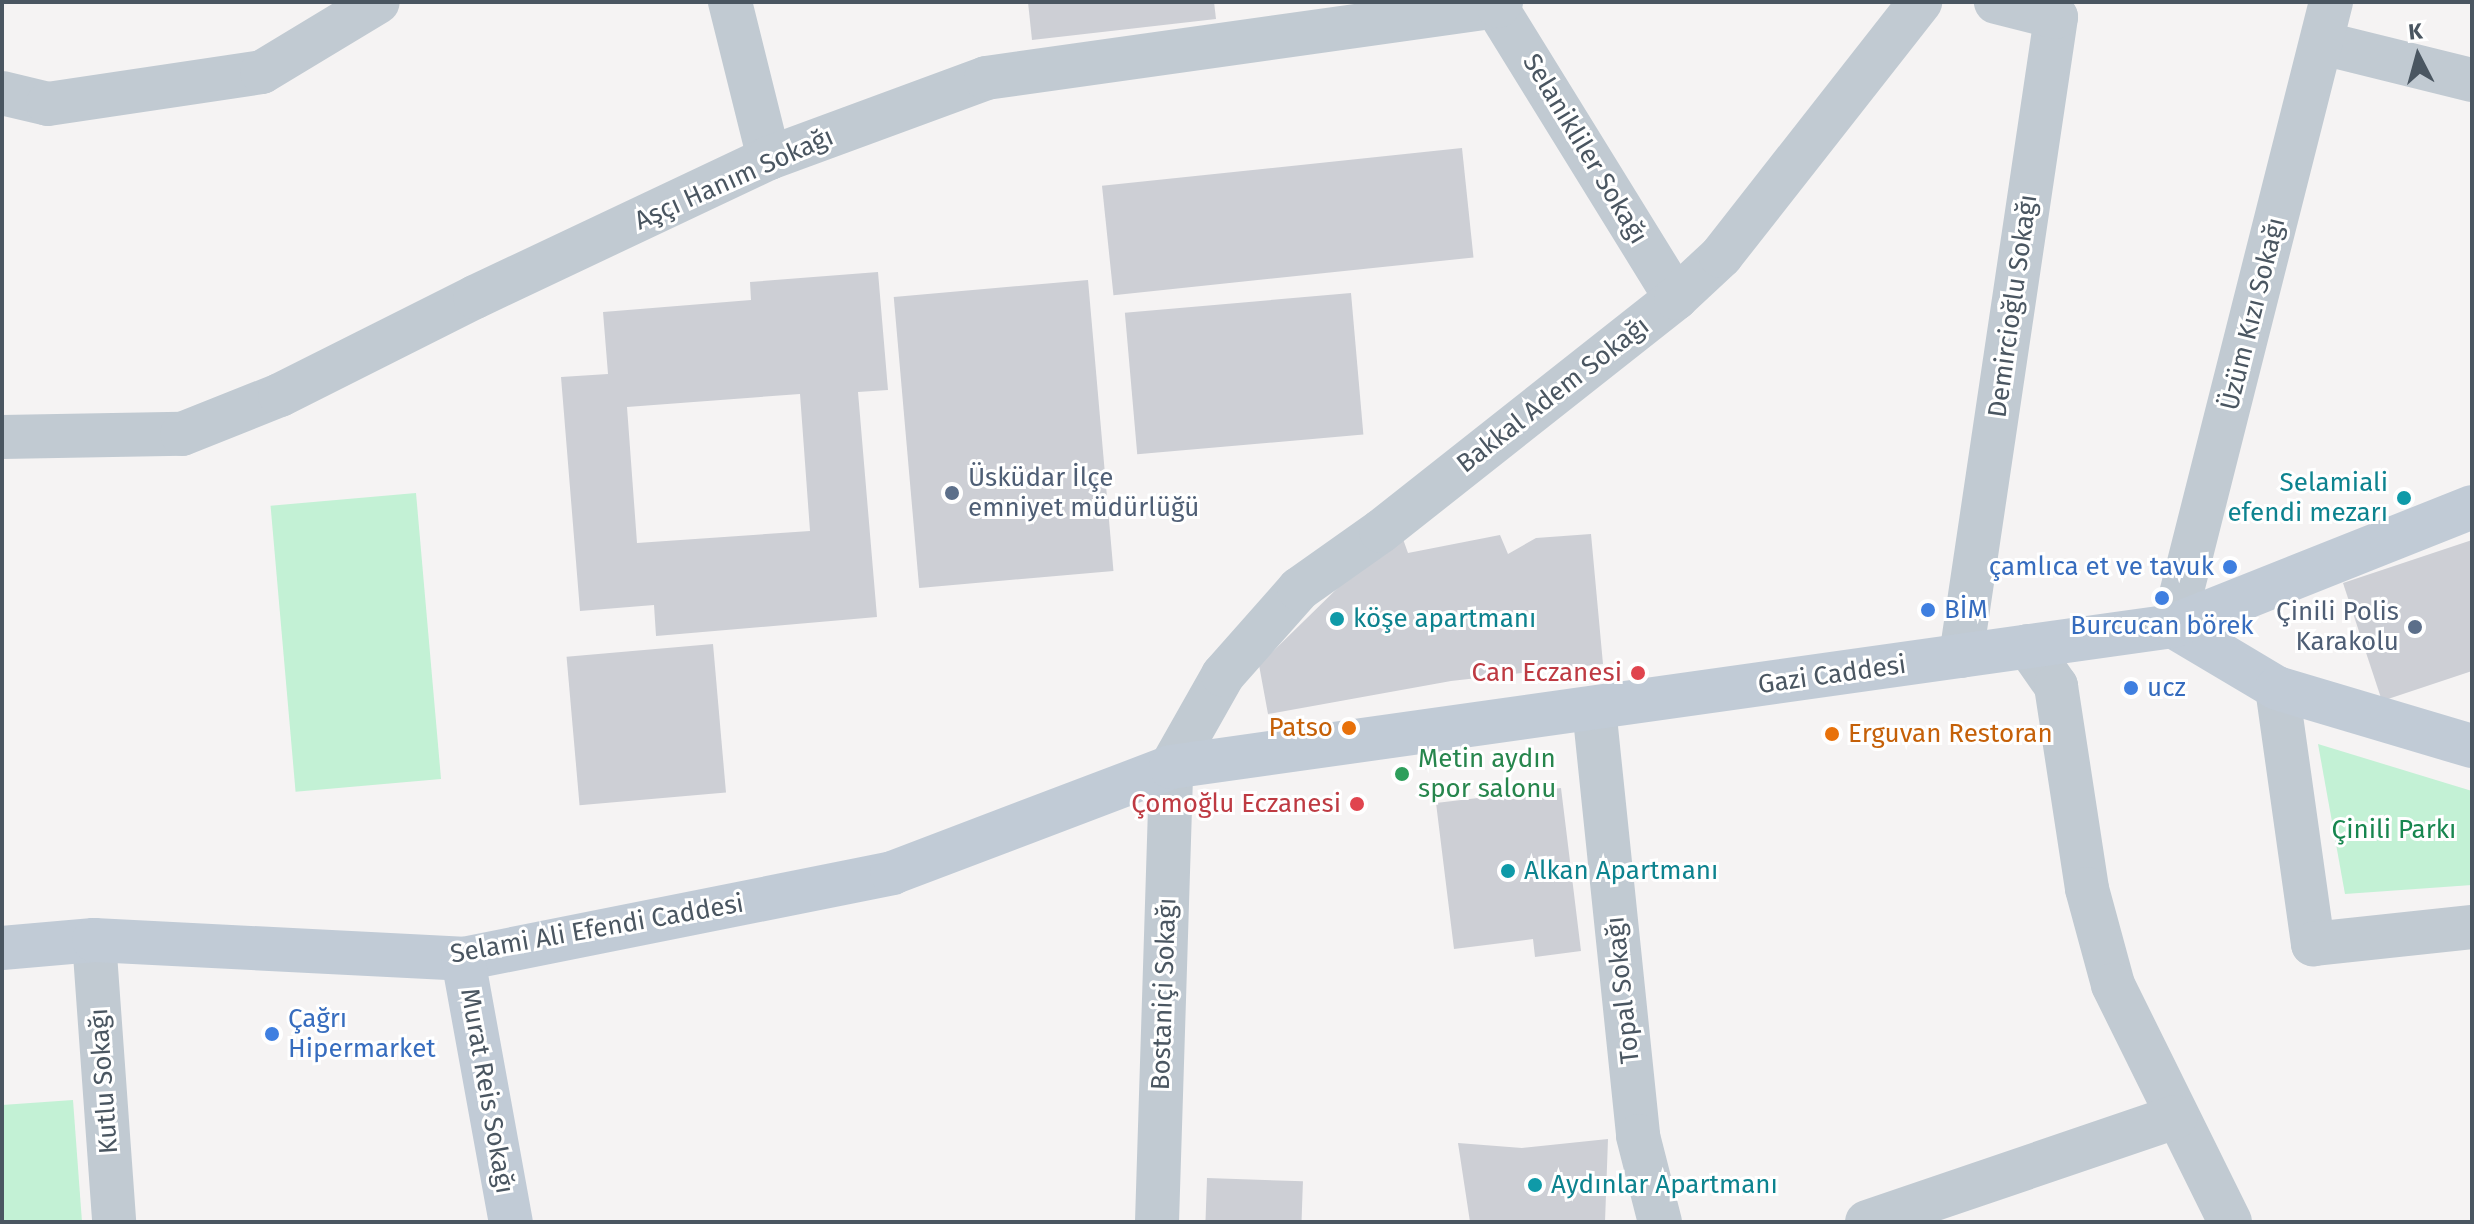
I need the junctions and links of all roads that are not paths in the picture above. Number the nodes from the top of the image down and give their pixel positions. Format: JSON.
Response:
{"nodes":[{"id":1,"x":378,"y":2,"type":"edge"},
{"id":2,"x":730,"y":2,"type":"edge"},
{"id":3,"x":1920,"y":2,"type":"edge"},
{"id":4,"x":1996,"y":2,"type":"edge"},
{"id":5,"x":1498,"y":3,"type":"edge"},
{"id":6,"x":2326,"y":22,"type":"edge"},
{"id":7,"x":2472,"y":80,"type":"edge"},
{"id":8,"x":2,"y":93,"type":"edge"},
{"id":9,"x":769,"y":158,"type":"junction"},
{"id":10,"x":1676,"y":298,"type":"junction"},
{"id":11,"x":2,"y":437,"type":"edge"},
{"id":12,"x":2472,"y":507,"type":"edge"},
{"id":13,"x":2173,"y":626,"type":"junction"},
{"id":14,"x":2028,"y":646,"type":"junction"},
{"id":15,"x":1961,"y":656,"type":"junction"},
{"id":16,"x":2277,"y":688,"type":"junction"},
{"id":17,"x":1594,"y":708,"type":"junction"},
{"id":18,"x":2472,"y":746,"type":"edge"},
{"id":19,"x":1171,"y":767,"type":"junction"},
{"id":20,"x":2472,"y":927,"type":"edge"},
{"id":21,"x":94,"y":940,"type":"junction"},
{"id":22,"x":2,"y":948,"type":"edge"},
{"id":23,"x":463,"y":959,"type":"junction"},
{"id":24,"x":2176,"y":1117,"type":"junction"},
{"id":25,"x":114,"y":1222,"type":"edge"},
{"id":26,"x":511,"y":1222,"type":"edge"},
{"id":27,"x":1157,"y":1222,"type":"edge"},
{"id":28,"x":1660,"y":1222,"type":"edge"},
{"id":29,"x":1867,"y":1222,"type":"edge"},
{"id":30,"x":2230,"y":1222,"type":"edge"}],
"edges":[{"from":1,"to":8,"type":"street"},
{"from":2,"to":9,"type":"street"},
{"from":3,"to":10,"type":"street","name":"Bakkal Adem Sokağı"},
{"from":4,"to":15,"type":"street","name":"Demircioğlu Sokağı"},
{"from":5,"to":9,"type":"street","name":"Aşçı Hanım Sokağı"},
{"from":5,"to":10,"type":"street","name":"Selanikliler Sokağı"},
{"from":6,"to":7,"type":"street"},
{"from":6,"to":13,"type":"street","name":"Üzüm Kızı Sokağı"},
{"from":9,"to":11,"type":"street","name":"Aşçı Hanım Sokağı"},
{"from":10,"to":19,"type":"street","name":"Bakkal Adem Sokağı"},
{"from":12,"to":13,"type":"street","name":"Gazi Caddesi"},
{"from":13,"to":14,"type":"street","name":"Gazi Caddesi"},
{"from":13,"to":16,"type":"street"},
{"from":14,"to":15,"type":"street","name":"Gazi Caddesi"},
{"from":14,"to":24,"type":"street"},
{"from":15,"to":17,"type":"street","name":"Gazi Caddesi"},
{"from":16,"to":18,"type":"street"},
{"from":16,"to":20,"type":"street"},
{"from":17,"to":19,"type":"street","name":"Gazi Caddesi"},
{"from":17,"to":28,"type":"street","name":"Topal Sokağı"},
{"from":19,"to":23,"type":"street","name":"Selami Ali Efendi Caddesi"},
{"from":19,"to":27,"type":"street","name":"Bostaniçi Sokağı"},
{"from":21,"to":22,"type":"street","name":"Selami Ali Efendi Caddesi"},
{"from":21,"to":23,"type":"street","name":"Selami Ali Efendi Caddesi"},
{"from":21,"to":25,"type":"street","name":"Kutlu Sokağı"},
{"from":23,"to":26,"type":"street","name":"Murat Reis Sokağı"},
{"from":24,"to":29,"type":"street"},
{"from":24,"to":30,"type":"street"}]}
